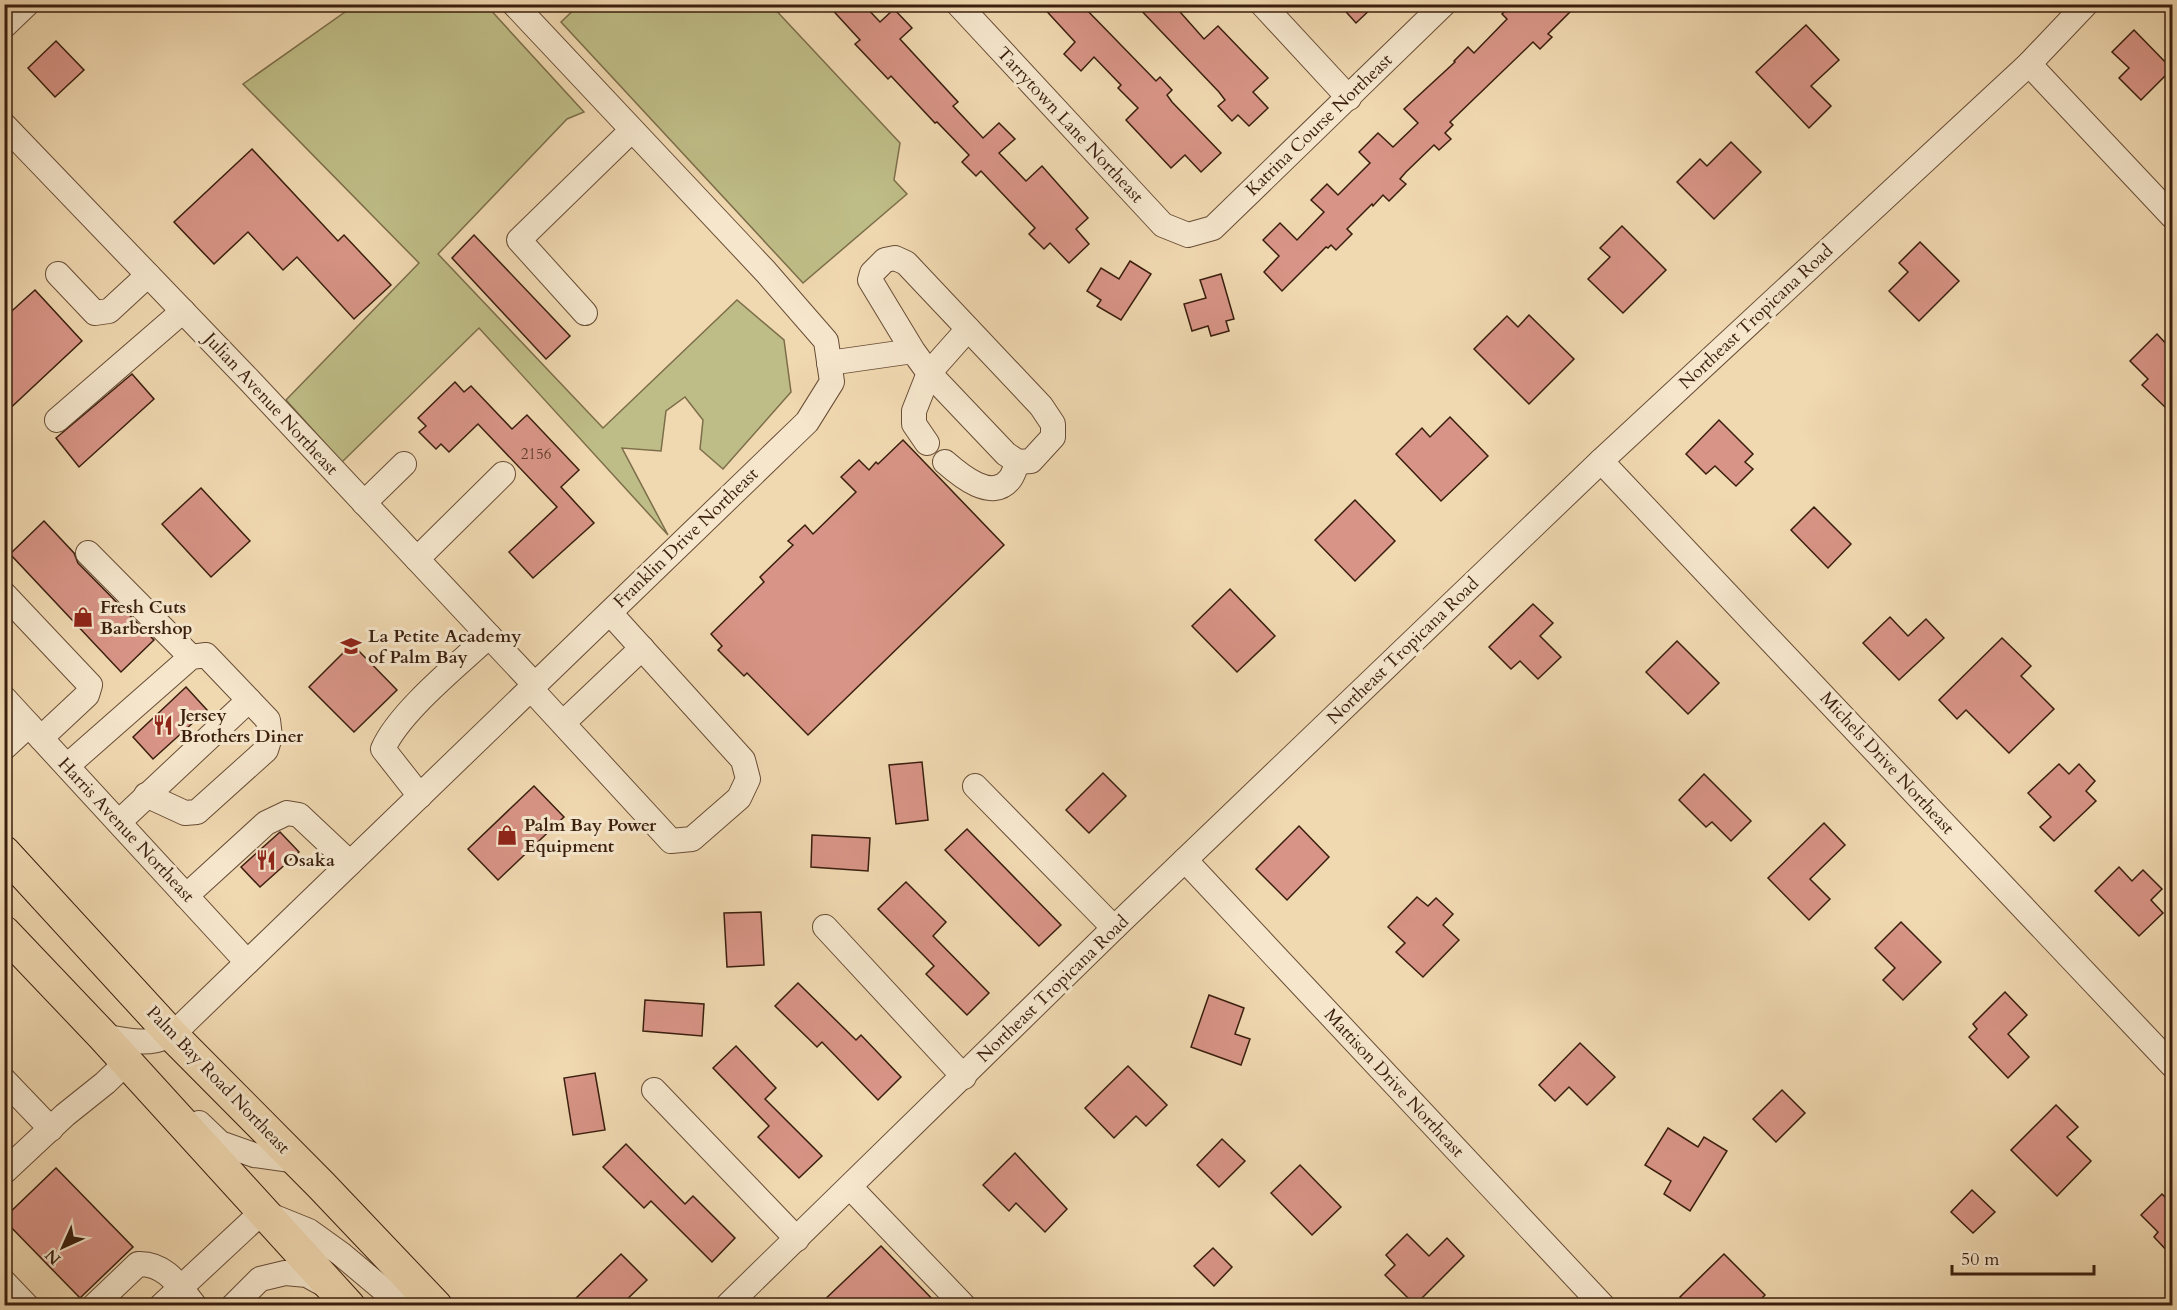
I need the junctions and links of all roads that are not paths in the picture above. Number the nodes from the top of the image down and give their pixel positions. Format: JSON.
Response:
{"nodes":[{"id":1,"x":27,"y":4,"type":"edge"},
{"id":2,"x":514,"y":4,"type":"edge"},
{"id":3,"x":958,"y":4,"type":"edge"},
{"id":4,"x":1262,"y":4,"type":"edge"},
{"id":5,"x":1444,"y":4,"type":"edge"},
{"id":6,"x":2086,"y":4,"type":"edge"},
{"id":7,"x":4,"y":26,"type":"edge"},
{"id":8,"x":2029,"y":64,"type":"junction"},
{"id":9,"x":1348,"y":98,"type":"junction"},
{"id":10,"x":4,"y":125,"type":"edge"},
{"id":11,"x":632,"y":130,"type":"junction"},
{"id":12,"x":2172,"y":216,"type":"edge"},
{"id":13,"x":1188,"y":236,"type":"joint"},
{"id":14,"x":58,"y":274,"type":"dead end"},
{"id":15,"x":148,"y":275,"type":"junction"},
{"id":16,"x":183,"y":311,"type":"junction"},
{"id":17,"x":585,"y":313,"type":"dead end"},
{"id":18,"x":968,"y":329,"type":"junction"},
{"id":19,"x":913,"y":351,"type":"junction"},
{"id":20,"x":829,"y":363,"type":"junction"},
{"id":21,"x":929,"y":373,"type":"junction"},
{"id":22,"x":57,"y":420,"type":"dead end"},
{"id":23,"x":927,"y":443,"type":"dead end"},
{"id":24,"x":1601,"y":461,"type":"junction"},
{"id":25,"x":945,"y":462,"type":"dead end"},
{"id":26,"x":1018,"y":462,"type":"junction"},
{"id":27,"x":404,"y":464,"type":"dead end"},
{"id":28,"x":503,"y":474,"type":"dead end"},
{"id":29,"x":364,"y":503,"type":"junction"},
{"id":30,"x":88,"y":553,"type":"dead end"},
{"id":31,"x":417,"y":559,"type":"junction"},
{"id":32,"x":4,"y":594,"type":"edge"},
{"id":33,"x":610,"y":613,"type":"junction"},
{"id":34,"x":489,"y":636,"type":"junction"},
{"id":35,"x":642,"y":648,"type":"junction"},
{"id":36,"x":191,"y":657,"type":"junction"},
{"id":37,"x":533,"y":687,"type":"junction"},
{"id":38,"x":4,"y":698,"type":"edge"},
{"id":39,"x":249,"y":700,"type":"junction"},
{"id":40,"x":563,"y":723,"type":"junction"},
{"id":41,"x":35,"y":731,"type":"junction"},
{"id":42,"x":4,"y":748,"type":"edge"},
{"id":43,"x":67,"y":766,"type":"junction"},
{"id":44,"x":975,"y":786,"type":"dead end"},
{"id":45,"x":146,"y":795,"type":"junction"},
{"id":46,"x":420,"y":796,"type":"junction"},
{"id":47,"x":119,"y":822,"type":"junction"},
{"id":48,"x":4,"y":852,"type":"edge"},
{"id":49,"x":1185,"y":860,"type":"junction"},
{"id":50,"x":350,"y":863,"type":"junction"},
{"id":51,"x":186,"y":896,"type":"junction"},
{"id":52,"x":825,"y":927,"type":"dead end"},
{"id":53,"x":1114,"y":928,"type":"junction"},
{"id":54,"x":4,"y":932,"type":"edge"},
{"id":55,"x":248,"y":962,"type":"junction"},
{"id":56,"x":172,"y":1035,"type":"junction"},
{"id":57,"x":103,"y":1036,"type":"junction"},
{"id":58,"x":127,"y":1062,"type":"junction"},
{"id":59,"x":2172,"y":1065,"type":"edge"},
{"id":60,"x":964,"y":1077,"type":"junction"},
{"id":61,"x":4,"y":1080,"type":"edge"},
{"id":62,"x":654,"y":1090,"type":"dead end"},
{"id":63,"x":168,"y":1107,"type":"junction"},
{"id":64,"x":51,"y":1129,"type":"junction"},
{"id":65,"x":298,"y":1161,"type":"junction"},
{"id":66,"x":4,"y":1172,"type":"edge"},
{"id":67,"x":850,"y":1187,"type":"junction"},
{"id":68,"x":262,"y":1212,"type":"junction"},
{"id":69,"x":796,"y":1239,"type":"junction"},
{"id":70,"x":4,"y":1282,"type":"edge"},
{"id":71,"x":188,"y":1296,"type":"edge"},
{"id":72,"x":341,"y":1297,"type":"edge"},
{"id":73,"x":25,"y":1305,"type":"edge"},
{"id":74,"x":94,"y":1305,"type":"edge"},
{"id":75,"x":161,"y":1305,"type":"edge"},
{"id":76,"x":233,"y":1305,"type":"edge"},
{"id":77,"x":408,"y":1305,"type":"edge"},
{"id":78,"x":436,"y":1305,"type":"edge"},
{"id":79,"x":727,"y":1305,"type":"edge"},
{"id":80,"x":964,"y":1305,"type":"edge"},
{"id":81,"x":1603,"y":1305,"type":"edge"}],
"edges":[{"from":1,"to":7,"type":"street"},
{"from":2,"to":11,"type":"street","name":"Franklin Drive Northeast"},
{"from":3,"to":13,"type":"street","name":"Tarrytown Lane Northeast"},
{"from":4,"to":9,"type":"street"},
{"from":5,"to":9,"type":"street","name":"Katrina Course Northeast"},
{"from":6,"to":8,"type":"street","name":"Northeast Tropicana Road"},
{"from":8,"to":12,"type":"street"},
{"from":8,"to":24,"type":"street","name":"Northeast Tropicana Road"},
{"from":9,"to":13,"type":"street","name":"Katrina Course Northeast"},
{"from":10,"to":15,"type":"street","name":"Julian Avenue Northeast"},
{"from":11,"to":17,"type":"street"},
{"from":11,"to":20,"type":"street","name":"Franklin Drive Northeast"},
{"from":14,"to":15,"type":"street"},
{"from":15,"to":16,"type":"street","name":"Julian Avenue Northeast"},
{"from":16,"to":22,"type":"street"},
{"from":16,"to":29,"type":"street","name":"Julian Avenue Northeast"},
{"from":18,"to":19,"type":"street"},
{"from":18,"to":21,"type":"street"},
{"from":18,"to":26,"type":"street"},
{"from":19,"to":20,"type":"street"},
{"from":19,"to":21,"type":"street"},
{"from":20,"to":33,"type":"street","name":"Franklin Drive Northeast"},
{"from":21,"to":23,"type":"street"},
{"from":21,"to":26,"type":"street"},
{"from":24,"to":49,"type":"street","name":"Northeast Tropicana Road"},
{"from":24,"to":59,"type":"street","name":"Michels Drive Northeast"},
{"from":25,"to":26,"type":"street"},
{"from":27,"to":29,"type":"street"},
{"from":28,"to":31,"type":"street"},
{"from":29,"to":31,"type":"street","name":"Julian Avenue Northeast"},
{"from":30,"to":36,"type":"street"},
{"from":31,"to":34,"type":"street","name":"Julian Avenue Northeast"},
{"from":32,"to":41,"type":"street"},
{"from":33,"to":35,"type":"street"},
{"from":33,"to":37,"type":"street","name":"Franklin Drive Northeast"},
{"from":34,"to":37,"type":"street","name":"Julian Avenue Northeast"},
{"from":34,"to":46,"type":"street"},
{"from":35,"to":40,"type":"street"},
{"from":35,"to":40,"type":"street","name":"Julian Avenue Northeast"},
{"from":36,"to":39,"type":"street"},
{"from":36,"to":43,"type":"street"},
{"from":37,"to":40,"type":"street","name":"Julian Avenue Northeast"},
{"from":37,"to":46,"type":"street","name":"Franklin Drive Northeast"},
{"from":38,"to":41,"type":"street","name":"Harris Avenue Northeast"},
{"from":39,"to":45,"type":"street"},
{"from":39,"to":45,"type":"street"},
{"from":41,"to":42,"type":"street"},
{"from":41,"to":43,"type":"street","name":"Harris Avenue Northeast"},
{"from":43,"to":47,"type":"street","name":"Harris Avenue Northeast"},
{"from":44,"to":53,"type":"street"},
{"from":45,"to":47,"type":"street"},
{"from":46,"to":50,"type":"street","name":"Franklin Drive Northeast"},
{"from":47,"to":51,"type":"street","name":"Harris Avenue Northeast"},
{"from":48,"to":56,"type":"main road","name":"Palm Bay Road Northeast"},
{"from":49,"to":53,"type":"street","name":"Northeast Tropicana Road"},
{"from":49,"to":81,"type":"street","name":"Mattison Drive Northeast"},
{"from":50,"to":51,"type":"street"},
{"from":50,"to":55,"type":"street","name":"Franklin Drive Northeast"},
{"from":51,"to":55,"type":"street","name":"Harris Avenue Northeast"},
{"from":52,"to":60,"type":"street"},
{"from":53,"to":60,"type":"street","name":"Northeast Tropicana Road"},
{"from":54,"to":57,"type":"main road"},
{"from":55,"to":56,"type":"street","name":"Franklin Drive Northeast"},
{"from":56,"to":57,"type":"street"},
{"from":56,"to":65,"type":"main road","name":"Palm Bay Road Northeast"},
{"from":57,"to":58,"type":"main road"},
{"from":58,"to":63,"type":"main road"},
{"from":58,"to":64,"type":"street"},
{"from":60,"to":67,"type":"street","name":"Northeast Tropicana Road"},
{"from":61,"to":64,"type":"street"},
{"from":62,"to":69,"type":"street"},
{"from":63,"to":65,"type":"street"},
{"from":63,"to":68,"type":"main road"},
{"from":64,"to":66,"type":"street"},
{"from":65,"to":78,"type":"main road","name":"Palm Bay Road Northeast"},
{"from":67,"to":69,"type":"street","name":"Northeast Tropicana Road"},
{"from":67,"to":80,"type":"street"},
{"from":68,"to":71,"type":"street"},
{"from":68,"to":72,"type":"main road"},
{"from":68,"to":77,"type":"street"},
{"from":69,"to":79,"type":"street","name":"Northeast Tropicana Road"},
{"from":70,"to":73,"type":"street"},
{"from":71,"to":74,"type":"street"},
{"from":71,"to":75,"type":"street"},
{"from":72,"to":76,"type":"street"}]}
